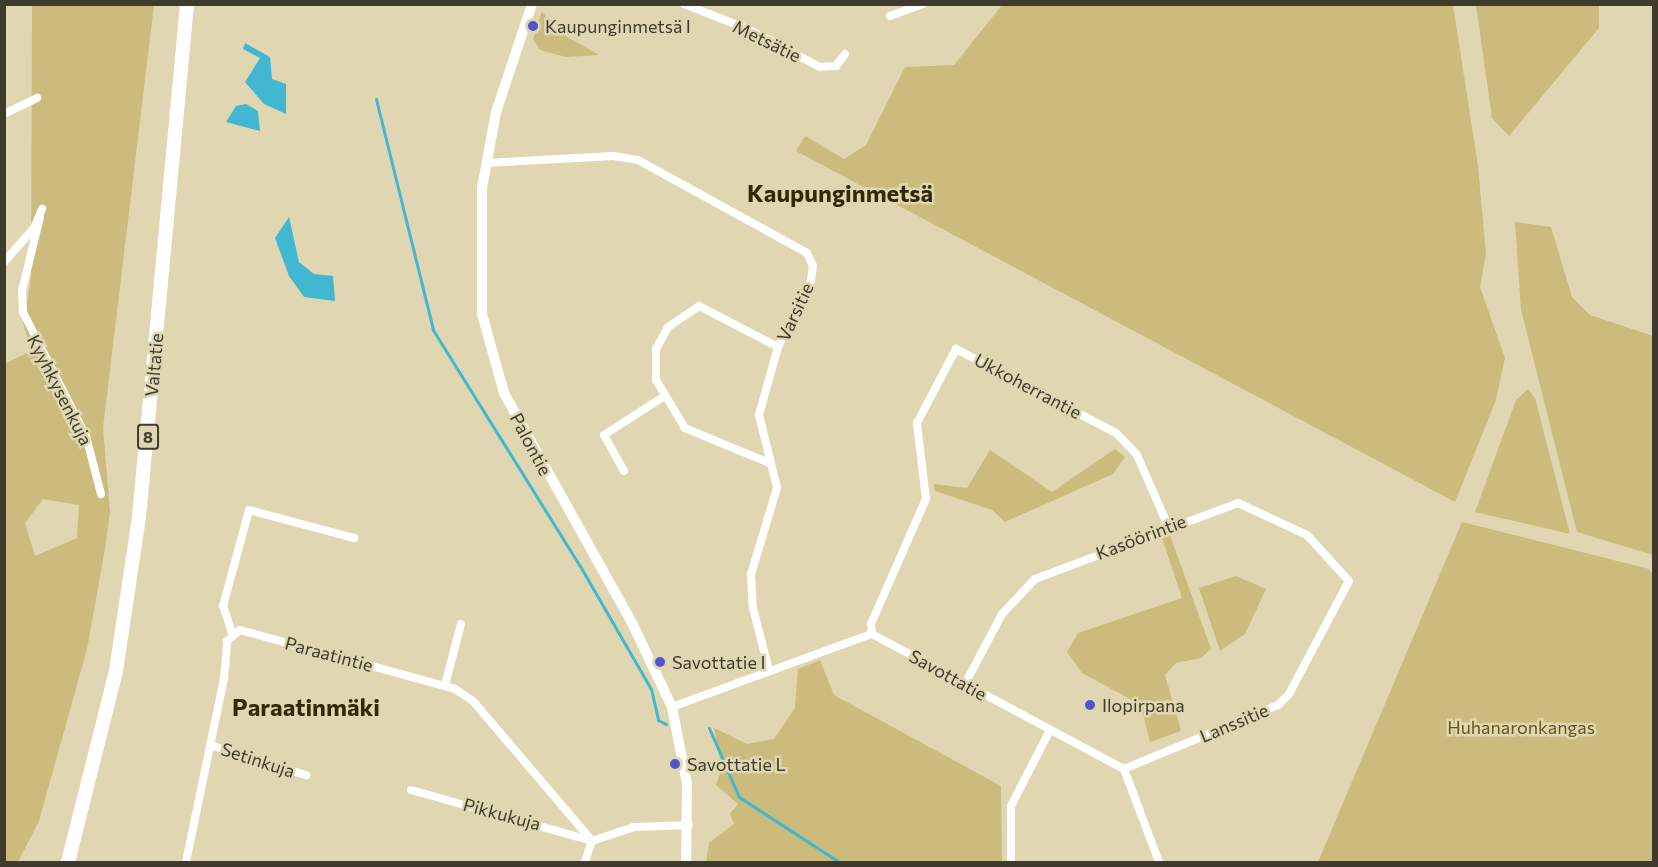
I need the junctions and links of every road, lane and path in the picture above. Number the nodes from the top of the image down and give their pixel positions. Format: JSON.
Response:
{"nodes":[{"id":1,"x":187,"y":4,"type":"edge"},
{"id":2,"x":532,"y":4,"type":"edge"},
{"id":3,"x":684,"y":4,"type":"edge"},
{"id":4,"x":923,"y":4,"type":"edge"},
{"id":5,"x":890,"y":16,"type":"dead end"},
{"id":6,"x":845,"y":54,"type":"dead end"},
{"id":7,"x":37,"y":98,"type":"dead end"},
{"id":8,"x":4,"y":114,"type":"edge"},
{"id":9,"x":486,"y":163,"type":"junction"},
{"id":10,"x":4,"y":262,"type":"edge"},
{"id":11,"x":778,"y":347,"type":"junction"},
{"id":12,"x":663,"y":397,"type":"junction"},
{"id":13,"x":767,"y":462,"type":"junction"},
{"id":14,"x":624,"y":471,"type":"dead end"},
{"id":15,"x":101,"y":494,"type":"dead end"},
{"id":16,"x":1168,"y":526,"type":"junction"},
{"id":17,"x":354,"y":537,"type":"dead end"},
{"id":18,"x":1349,"y":581,"type":"joint"},
{"id":19,"x":462,"y":624,"type":"dead end"},
{"id":20,"x":231,"y":633,"type":"junction"},
{"id":21,"x":872,"y":634,"type":"junction"},
{"id":22,"x":769,"y":671,"type":"junction"},
{"id":23,"x":965,"y":684,"type":"junction"},
{"id":24,"x":445,"y":685,"type":"junction"},
{"id":25,"x":672,"y":707,"type":"junction"},
{"id":26,"x":1049,"y":732,"type":"junction"},
{"id":27,"x":210,"y":745,"type":"junction"},
{"id":28,"x":1124,"y":769,"type":"junction"},
{"id":29,"x":306,"y":775,"type":"dead end"},
{"id":30,"x":411,"y":790,"type":"dead end"},
{"id":31,"x":688,"y":825,"type":"junction"},
{"id":32,"x":592,"y":841,"type":"junction"},
{"id":33,"x":68,"y":862,"type":"edge"},
{"id":34,"x":186,"y":862,"type":"edge"},
{"id":35,"x":585,"y":862,"type":"edge"},
{"id":36,"x":686,"y":862,"type":"edge"},
{"id":37,"x":1011,"y":862,"type":"edge"},
{"id":38,"x":1159,"y":862,"type":"edge"}],
"edges":[{"from":1,"to":33,"type":"highway","name":"Valtatie","number":"8"},
{"from":2,"to":9,"type":"street","name":"Palontie"},
{"from":3,"to":6,"type":"street","name":"Metsätie"},
{"from":4,"to":5,"type":"street"},
{"from":7,"to":8,"type":"street"},
{"from":9,"to":11,"type":"street","name":"Varsitie"},
{"from":9,"to":25,"type":"street","name":"Palontie"},
{"from":10,"to":15,"type":"street","name":"Kyyhkysenkuja"},
{"from":11,"to":12,"type":"street"},
{"from":11,"to":13,"type":"street","name":"Varsitie"},
{"from":12,"to":13,"type":"street"},
{"from":12,"to":14,"type":"street"},
{"from":13,"to":22,"type":"street","name":"Varsitie"},
{"from":16,"to":18,"type":"street","name":"Kasöörintie"},
{"from":16,"to":21,"type":"street","name":"Ukkoherrantie"},
{"from":16,"to":23,"type":"street","name":"Kasöörintie"},
{"from":17,"to":20,"type":"street"},
{"from":18,"to":28,"type":"street","name":"Lanssitie"},
{"from":19,"to":24,"type":"street"},
{"from":20,"to":24,"type":"street","name":"Paraatintie"},
{"from":20,"to":27,"type":"street"},
{"from":21,"to":22,"type":"street"},
{"from":21,"to":23,"type":"street","name":"Savottatie"},
{"from":22,"to":25,"type":"street"},
{"from":23,"to":26,"type":"street","name":"Savottatie"},
{"from":24,"to":32,"type":"street","name":"Paraatintie"},
{"from":25,"to":31,"type":"street","name":"Palontie"},
{"from":26,"to":28,"type":"street","name":"Savottatie"},
{"from":26,"to":37,"type":"street"},
{"from":27,"to":29,"type":"street","name":"Setinkuja"},
{"from":27,"to":34,"type":"street"},
{"from":28,"to":38,"type":"street"},
{"from":30,"to":32,"type":"street","name":"Pikkukuja"},
{"from":31,"to":32,"type":"street"},
{"from":31,"to":36,"type":"street","name":"Palontie"},
{"from":32,"to":35,"type":"street"}]}
